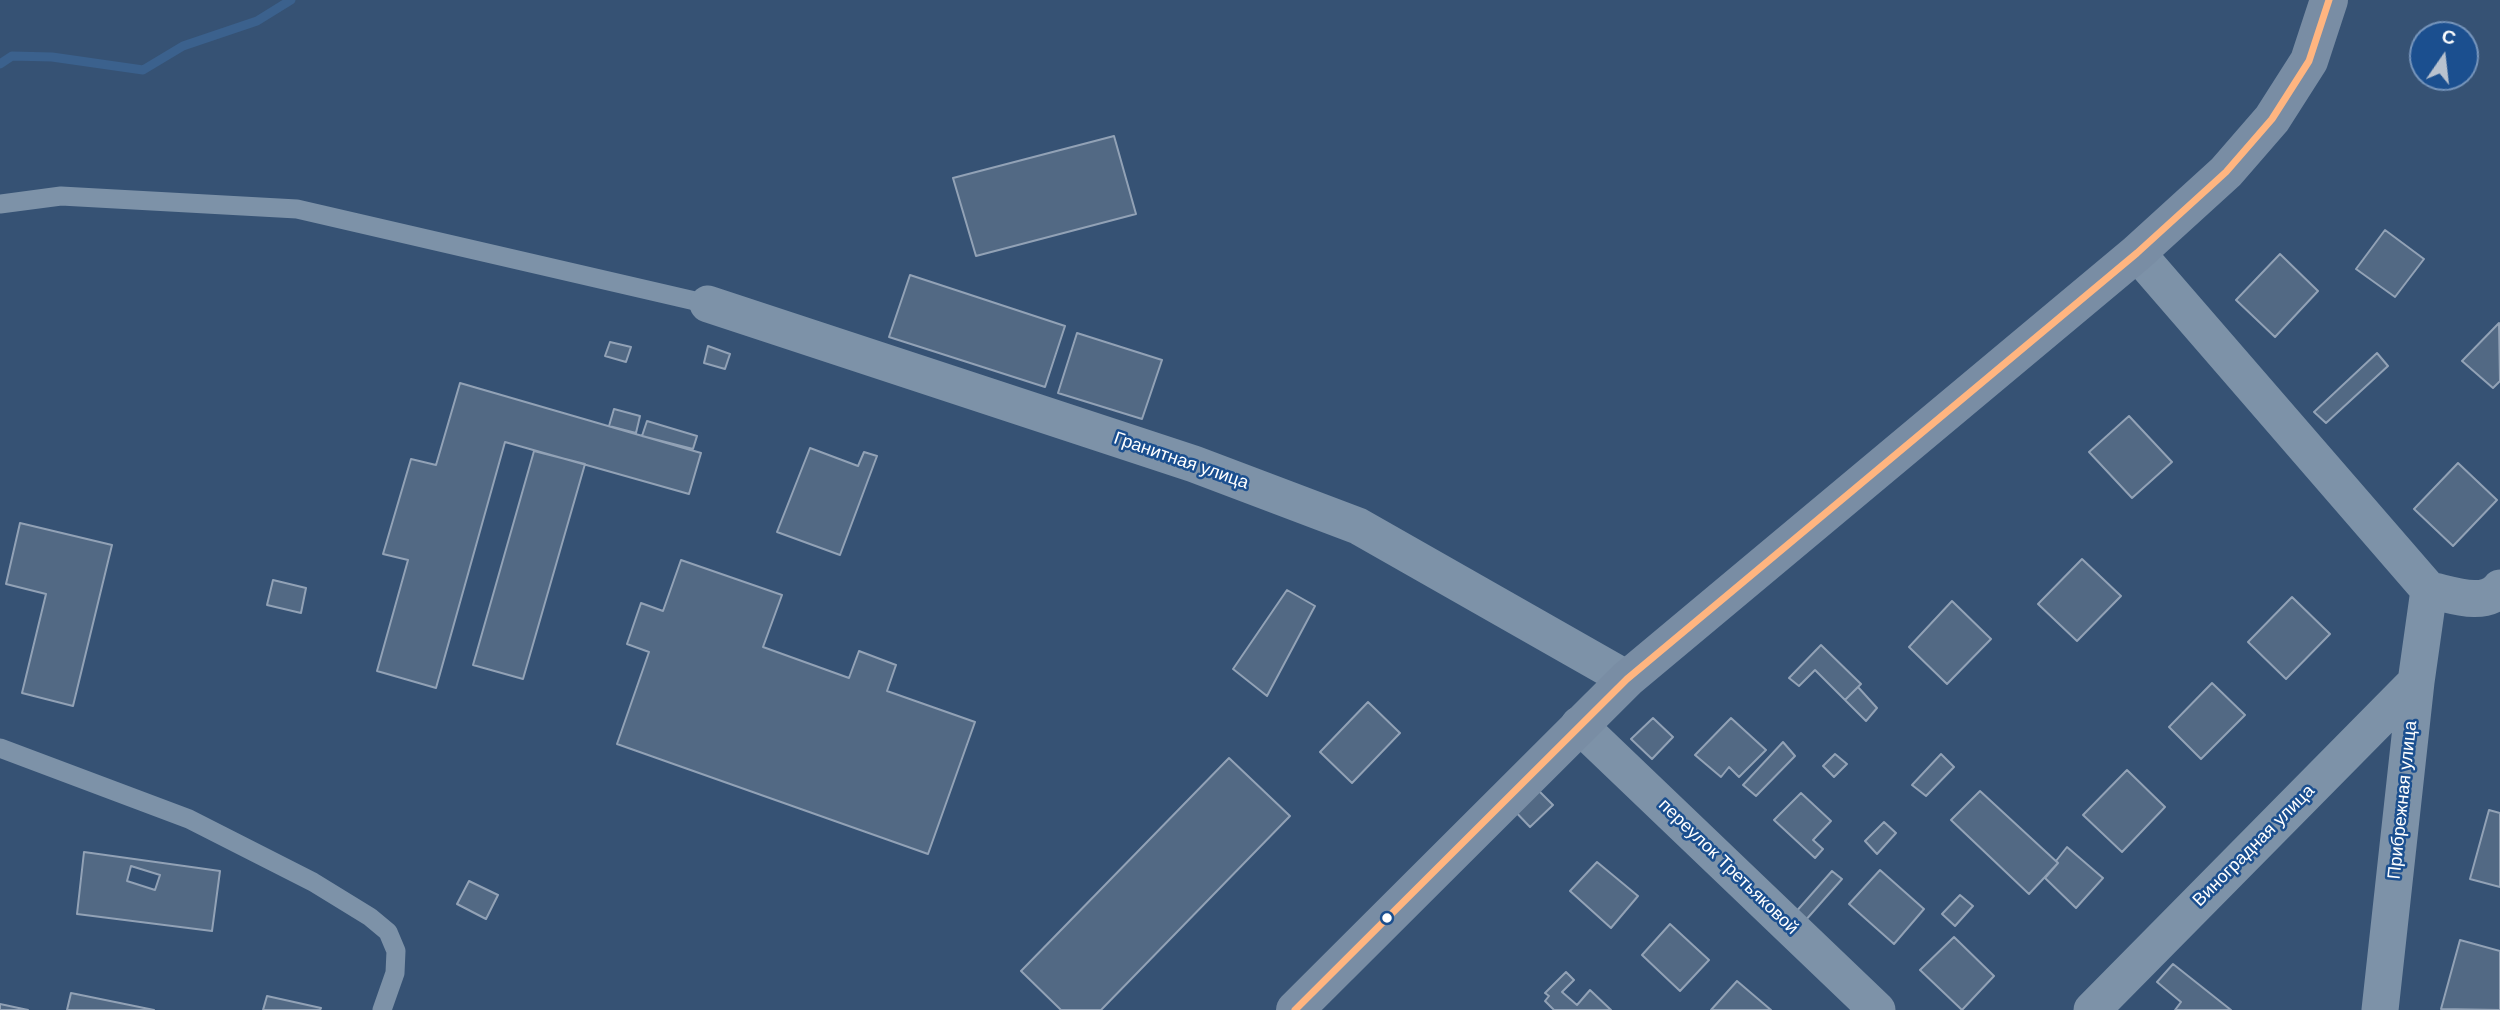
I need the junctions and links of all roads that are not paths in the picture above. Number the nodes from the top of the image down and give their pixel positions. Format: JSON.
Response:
{"nodes":[{"id":1,"x":2329,"y":0,"type":"edge"},
{"id":2,"x":0,"y":204,"type":"edge"},
{"id":3,"x":2137,"y":253,"type":"junction"},
{"id":4,"x":708,"y":304,"type":"joint"},
{"id":5,"x":2500,"y":588,"type":"edge"},
{"id":6,"x":2429,"y":590,"type":"junction"},
{"id":7,"x":1627,"y":679,"type":"junction"},
{"id":8,"x":2416,"y":682,"type":"junction"},
{"id":9,"x":1579,"y":725,"type":"junction"},
{"id":10,"x":0,"y":748,"type":"edge"},
{"id":11,"x":382,"y":1010,"type":"edge"},
{"id":12,"x":1295,"y":1010,"type":"edge"},
{"id":13,"x":1877,"y":1010,"type":"edge"},
{"id":14,"x":2092,"y":1010,"type":"edge"},
{"id":15,"x":2380,"y":1010,"type":"edge"}],
"edges":[{"from":1,"to":3,"type":"main road"},
{"from":2,"to":4,"type":"lane"},
{"from":3,"to":6,"type":"street"},
{"from":3,"to":7,"type":"main road"},
{"from":4,"to":7,"type":"street","name":"Гранитная улица"},
{"from":5,"to":6,"type":"street"},
{"from":6,"to":8,"type":"street","name":"Прибрежная улица"},
{"from":7,"to":9,"type":"main road"},
{"from":8,"to":14,"type":"street","name":"Виноградная улица"},
{"from":8,"to":15,"type":"street","name":"Прибрежная улица"},
{"from":9,"to":12,"type":"main road"},
{"from":9,"to":13,"type":"street","name":"переулок Третьяковой"},
{"from":10,"to":11,"type":"lane"}]}
